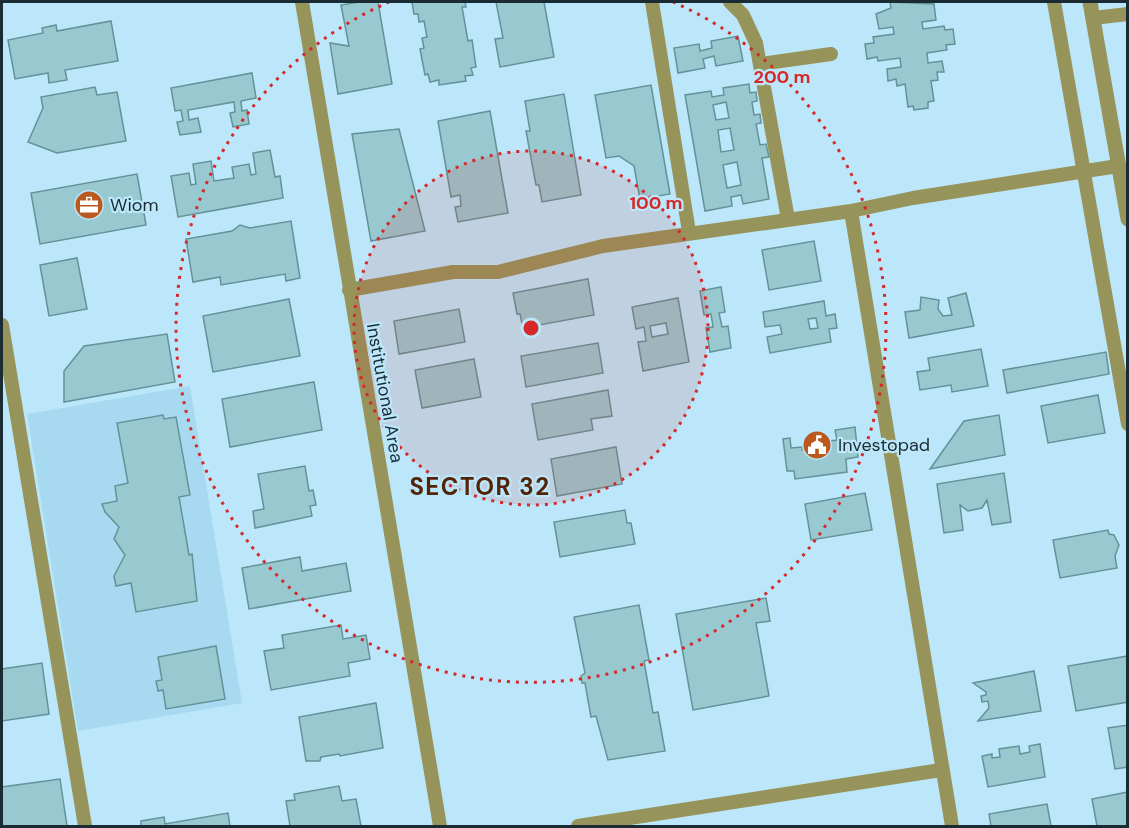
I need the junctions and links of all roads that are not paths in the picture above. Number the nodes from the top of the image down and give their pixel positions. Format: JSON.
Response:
{"nodes":[{"id":1,"x":302,"y":2,"type":"edge"},
{"id":2,"x":652,"y":2,"type":"edge"},
{"id":3,"x":730,"y":2,"type":"edge"},
{"id":4,"x":1054,"y":2,"type":"edge"},
{"id":5,"x":1090,"y":2,"type":"edge"},
{"id":6,"x":1128,"y":14,"type":"edge"},
{"id":7,"x":1093,"y":18,"type":"junction"},
{"id":8,"x":831,"y":54,"type":"dead end"},
{"id":9,"x":760,"y":63,"type":"junction"},
{"id":10,"x":1118,"y":166,"type":"junction"},
{"id":11,"x":1084,"y":172,"type":"junction"},
{"id":12,"x":851,"y":211,"type":"junction"},
{"id":13,"x":788,"y":219,"type":"junction"},
{"id":14,"x":1128,"y":219,"type":"edge"},
{"id":15,"x":689,"y":232,"type":"junction"},
{"id":16,"x":349,"y":290,"type":"junction"},
{"id":17,"x":2,"y":325,"type":"edge"},
{"id":18,"x":1128,"y":424,"type":"edge"},
{"id":19,"x":941,"y":770,"type":"junction"},
{"id":20,"x":85,"y":826,"type":"edge"},
{"id":21,"x":440,"y":826,"type":"edge"},
{"id":22,"x":578,"y":826,"type":"edge"},
{"id":23,"x":952,"y":826,"type":"edge"}],
"edges":[{"from":1,"to":16,"type":"street","name":"Institutional Area"},
{"from":2,"to":15,"type":"street"},
{"from":3,"to":9,"type":"street"},
{"from":4,"to":11,"type":"street"},
{"from":5,"to":7,"type":"street"},
{"from":6,"to":7,"type":"street"},
{"from":7,"to":10,"type":"street"},
{"from":8,"to":9,"type":"street"},
{"from":9,"to":13,"type":"street"},
{"from":10,"to":11,"type":"street"},
{"from":10,"to":14,"type":"street"},
{"from":11,"to":12,"type":"street"},
{"from":11,"to":18,"type":"street"},
{"from":12,"to":13,"type":"street"},
{"from":12,"to":19,"type":"street"},
{"from":13,"to":15,"type":"street"},
{"from":15,"to":16,"type":"street"},
{"from":16,"to":21,"type":"street","name":"Institutional Area"},
{"from":17,"to":20,"type":"street"},
{"from":19,"to":22,"type":"street"},
{"from":19,"to":23,"type":"street"}]}
